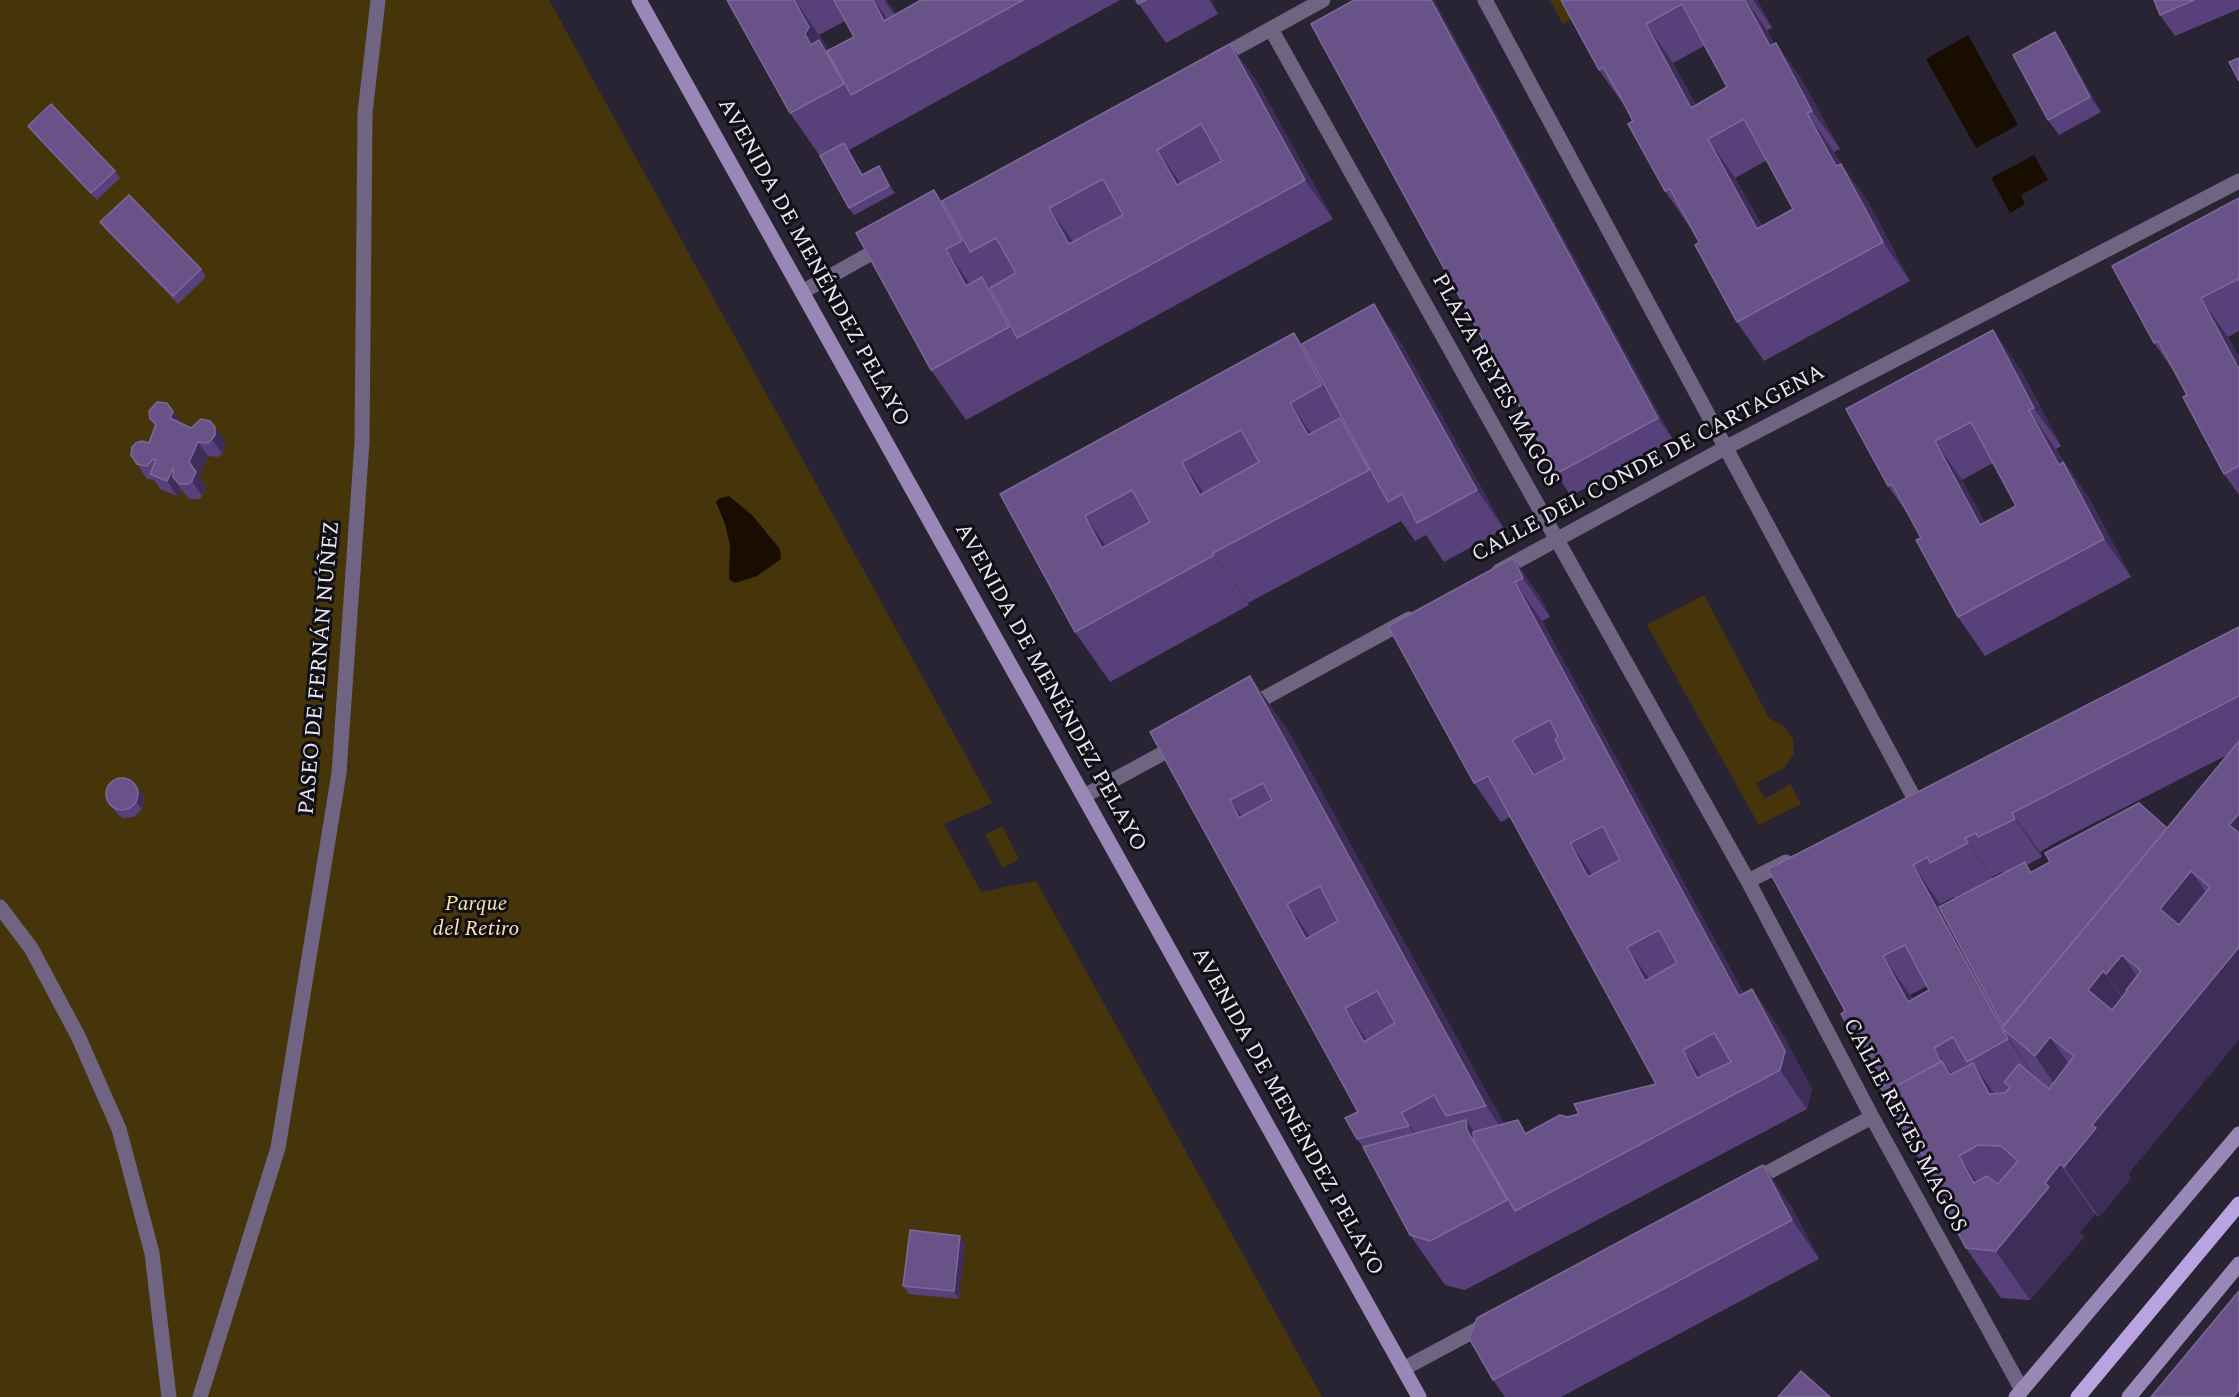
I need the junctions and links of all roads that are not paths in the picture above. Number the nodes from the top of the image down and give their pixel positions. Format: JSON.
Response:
{"nodes":[{"id":1,"x":378,"y":0,"type":"edge"},
{"id":2,"x":639,"y":0,"type":"edge"},
{"id":3,"x":1323,"y":0,"type":"edge"},
{"id":4,"x":1485,"y":0,"type":"edge"},
{"id":5,"x":1271,"y":29,"type":"junction"},
{"id":6,"x":1205,"y":66,"type":"edge"},
{"id":7,"x":2239,"y":181,"type":"edge"},
{"id":8,"x":898,"y":237,"type":"edge"},
{"id":9,"x":802,"y":292,"type":"junction"},
{"id":10,"x":1725,"y":448,"type":"junction"},
{"id":11,"x":1557,"y":539,"type":"junction"},
{"id":12,"x":1488,"y":576,"type":"edge"},
{"id":13,"x":1425,"y":610,"type":"edge"},
{"id":14,"x":1237,"y":713,"type":"edge"},
{"id":15,"x":1195,"y":736,"type":"edge"},
{"id":16,"x":1084,"y":796,"type":"junction"},
{"id":17,"x":1913,"y":796,"type":"edge"},
{"id":18,"x":1797,"y":856,"type":"edge"},
{"id":19,"x":1748,"y":881,"type":"junction"},
{"id":20,"x":0,"y":907,"type":"edge"},
{"id":21,"x":1872,"y":1117,"type":"junction"},
{"id":22,"x":2239,"y":1134,"type":"edge"},
{"id":23,"x":1735,"y":1191,"type":"edge"},
{"id":24,"x":2239,"y":1204,"type":"edge"},
{"id":25,"x":2239,"y":1264,"type":"edge"},
{"id":26,"x":1498,"y":1318,"type":"edge"},
{"id":27,"x":1403,"y":1369,"type":"junction"},
{"id":28,"x":2019,"y":1394,"type":"edge"},
{"id":29,"x":169,"y":1397,"type":"edge"},
{"id":30,"x":200,"y":1397,"type":"edge"},
{"id":31,"x":1419,"y":1397,"type":"edge"},
{"id":32,"x":2078,"y":1397,"type":"edge"},
{"id":33,"x":2129,"y":1397,"type":"edge"}],
"edges":[{"from":1,"to":30,"type":"street","name":"PASEO DE FERNÁN NÚÑEZ"},
{"from":2,"to":9,"type":"main road","name":"AVENIDA DE MENÉNDEZ PELAYO"},
{"from":3,"to":5,"type":"street"},
{"from":4,"to":10,"type":"street"},
{"from":5,"to":6,"type":"street"},
{"from":5,"to":11,"type":"street","name":"PLAZA REYES MAGOS"},
{"from":7,"to":10,"type":"street","name":"CALLE DEL CONDE DE CARTAGENA"},
{"from":8,"to":9,"type":"street"},
{"from":9,"to":16,"type":"main road","name":"AVENIDA DE MENÉNDEZ PELAYO"},
{"from":10,"to":11,"type":"street","name":"CALLE DEL CONDE DE CARTAGENA"},
{"from":10,"to":17,"type":"street"},
{"from":11,"to":12,"type":"street","name":"CALLE DEL CONDE DE CARTAGENA"},
{"from":11,"to":19,"type":"street","name":"PLAZA REYES MAGOS"},
{"from":13,"to":14,"type":"street"},
{"from":15,"to":16,"type":"street"},
{"from":16,"to":27,"type":"main road","name":"AVENIDA DE MENÉNDEZ PELAYO"},
{"from":18,"to":19,"type":"street"},
{"from":19,"to":21,"type":"street","name":"CALLE REYES MAGOS"},
{"from":20,"to":29,"type":"street"},
{"from":21,"to":23,"type":"street"},
{"from":21,"to":28,"type":"street","name":"CALLE REYES MAGOS"},
{"from":22,"to":28,"type":"main road"},
{"from":24,"to":32,"type":"main road"},
{"from":25,"to":33,"type":"main road"},
{"from":26,"to":27,"type":"street"},
{"from":27,"to":31,"type":"main road","name":"AVENIDA DE MENÉNDEZ PELAYO"}]}
